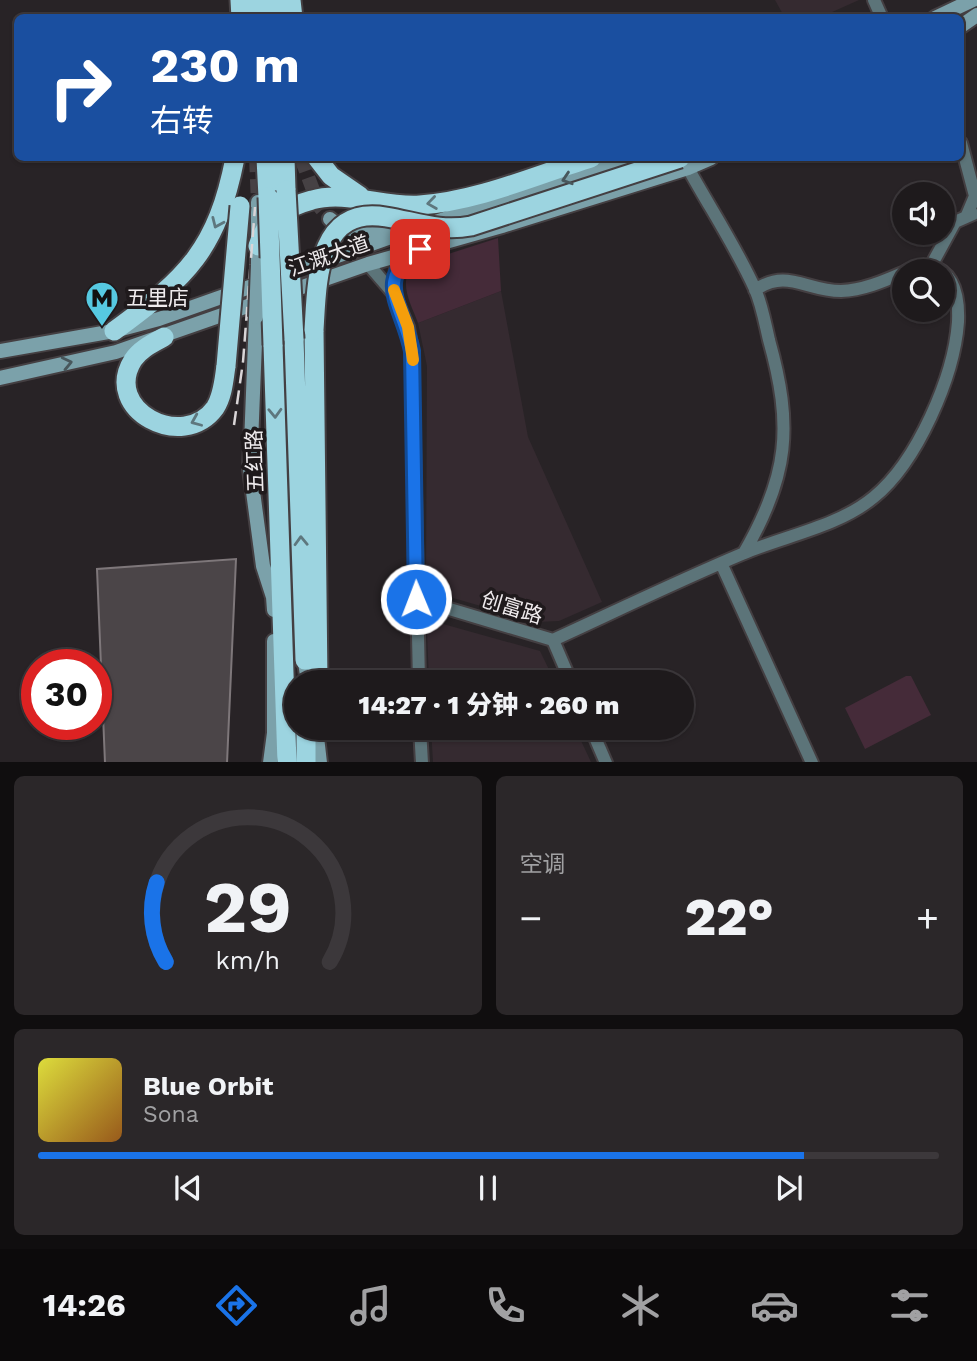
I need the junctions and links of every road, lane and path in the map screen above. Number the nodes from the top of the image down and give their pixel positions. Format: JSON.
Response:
{"nodes":[{"id":1,"x":954,"y":0,"type":"edge"},
{"id":2,"x":973,"y":0,"type":"edge"},
{"id":3,"x":937,"y":14,"type":"edge"},
{"id":4,"x":941,"y":14,"type":"edge"},
{"id":5,"x":964,"y":154,"type":"edge"},
{"id":6,"x":234,"y":161,"type":"edge"},
{"id":7,"x":244,"y":161,"type":"edge"},
{"id":8,"x":266,"y":161,"type":"edge"},
{"id":9,"x":283,"y":161,"type":"edge"},
{"id":10,"x":320,"y":161,"type":"edge"},
{"id":11,"x":581,"y":161,"type":"edge"},
{"id":12,"x":623,"y":161,"type":"edge"},
{"id":13,"x":684,"y":163,"type":"edge"},
{"id":14,"x":263,"y":199,"type":"junction"},
{"id":15,"x":385,"y":203,"type":"junction"},
{"id":16,"x":972,"y":214,"type":"edge"},
{"id":17,"x":330,"y":219,"type":"tunnel mouth"},
{"id":18,"x":402,"y":233,"type":"junction"},
{"id":19,"x":420,"y":249,"type":"junction"},
{"id":20,"x":258,"y":256,"type":"junction"},
{"id":21,"x":935,"y":259,"type":"edge"},
{"id":22,"x":368,"y":264,"type":"junction"},
{"id":23,"x":892,"y":278,"type":"edge"},
{"id":24,"x":955,"y":288,"type":"edge"},
{"id":25,"x":755,"y":290,"type":"junction"},
{"id":26,"x":394,"y":294,"type":"junction"},
{"id":27,"x":114,"y":331,"type":"junction"},
{"id":28,"x":164,"y":337,"type":"junction"},
{"id":29,"x":0,"y":351,"type":"edge"},
{"id":30,"x":0,"y":378,"type":"edge"},
{"id":31,"x":744,"y":553,"type":"junction"},
{"id":32,"x":721,"y":563,"type":"junction"},
{"id":33,"x":317,"y":586,"type":"junction"},
{"id":34,"x":273,"y":597,"type":"junction"},
{"id":35,"x":416,"y":599,"type":"junction"},
{"id":36,"x":552,"y":640,"type":"junction"},
{"id":37,"x":305,"y":662,"type":"junction"},
{"id":38,"x":285,"y":670,"type":"edge"},
{"id":39,"x":285,"y":670,"type":"edge"},
{"id":40,"x":306,"y":670,"type":"edge"},
{"id":41,"x":318,"y":670,"type":"edge"},
{"id":42,"x":419,"y":670,"type":"edge"},
{"id":43,"x":566,"y":670,"type":"edge"},
{"id":44,"x":284,"y":678,"type":"edge"},
{"id":45,"x":274,"y":733,"type":"junction"},
{"id":46,"x":287,"y":740,"type":"edge"},
{"id":47,"x":421,"y":740,"type":"edge"},
{"id":48,"x":596,"y":740,"type":"edge"},
{"id":49,"x":270,"y":762,"type":"edge"},
{"id":50,"x":287,"y":762,"type":"edge"},
{"id":51,"x":422,"y":762,"type":"edge"},
{"id":52,"x":606,"y":762,"type":"edge"},
{"id":53,"x":812,"y":762,"type":"edge"}],
"edges":[{"from":1,"to":3,"type":"main road"},
{"from":2,"to":4,"type":"main road"},
{"from":5,"to":16,"type":"street"},
{"from":6,"to":27,"type":"highway","one_way":true},
{"from":7,"to":14,"type":"highway"},
{"from":8,"to":14,"type":"highway","name":"五红路"},
{"from":9,"to":14,"type":"highway","name":"五红路"},
{"from":10,"to":15,"type":"highway"},
{"from":11,"to":15,"type":"highway","one_way":true},
{"from":12,"to":18,"type":"main road","name":"江溉大道","one_way":true},
{"from":13,"to":19,"type":"main road","name":"江溉大道"},
{"from":13,"to":25,"type":"street"},
{"from":13,"to":33,"type":"highway","bridge":true},
{"from":14,"to":20,"type":"main road"},
{"from":14,"to":28,"type":"highway","one_way":true,"bridge":true},
{"from":37,"to":14,"type":"highway","name":"五红路","one_way":true,"bridge":true},
{"from":14,"to":38,"type":"highway","name":"五红路","one_way":true,"bridge":true},
{"from":15,"to":20,"type":"highway"},
{"from":16,"to":21,"type":"street"},
{"from":17,"to":18,"type":"main road"},
{"from":18,"to":27,"type":"main road","name":"江溉大道"},
{"from":19,"to":22,"type":"main road","name":"江溉大道"},
{"from":19,"to":26,"type":"street"},
{"from":20,"to":34,"type":"main road","bridge":true},
{"from":22,"to":26,"type":"street"},
{"from":22,"to":28,"type":"main road","name":"江溉大道"},
{"from":23,"to":25,"type":"street"},
{"from":24,"to":31,"type":"street"},
{"from":25,"to":31,"type":"street"},
{"from":26,"to":35,"type":"street"},
{"from":27,"to":29,"type":"main road","name":"江溉大道"},
{"from":30,"to":28,"type":"main road","name":"江溉大道","one_way":true},
{"from":31,"to":32,"type":"street"},
{"from":32,"to":36,"type":"street"},
{"from":32,"to":53,"type":"street"},
{"from":33,"to":37,"type":"highway"},
{"from":33,"to":41,"type":"highway"},
{"from":34,"to":39,"type":"highway"},
{"from":34,"to":45,"type":"main road"},
{"from":35,"to":36,"type":"street","name":"创富路"},
{"from":35,"to":42,"type":"street"},
{"from":36,"to":43,"type":"street","name":"创富路"},
{"from":37,"to":40,"type":"highway","name":"五红路"},
{"from":44,"to":45,"type":"highway"},
{"from":45,"to":49,"type":"main road"},
{"from":46,"to":50,"type":"highway","name":"五红路"},
{"from":47,"to":51,"type":"street"},
{"from":48,"to":52,"type":"street"}]}
